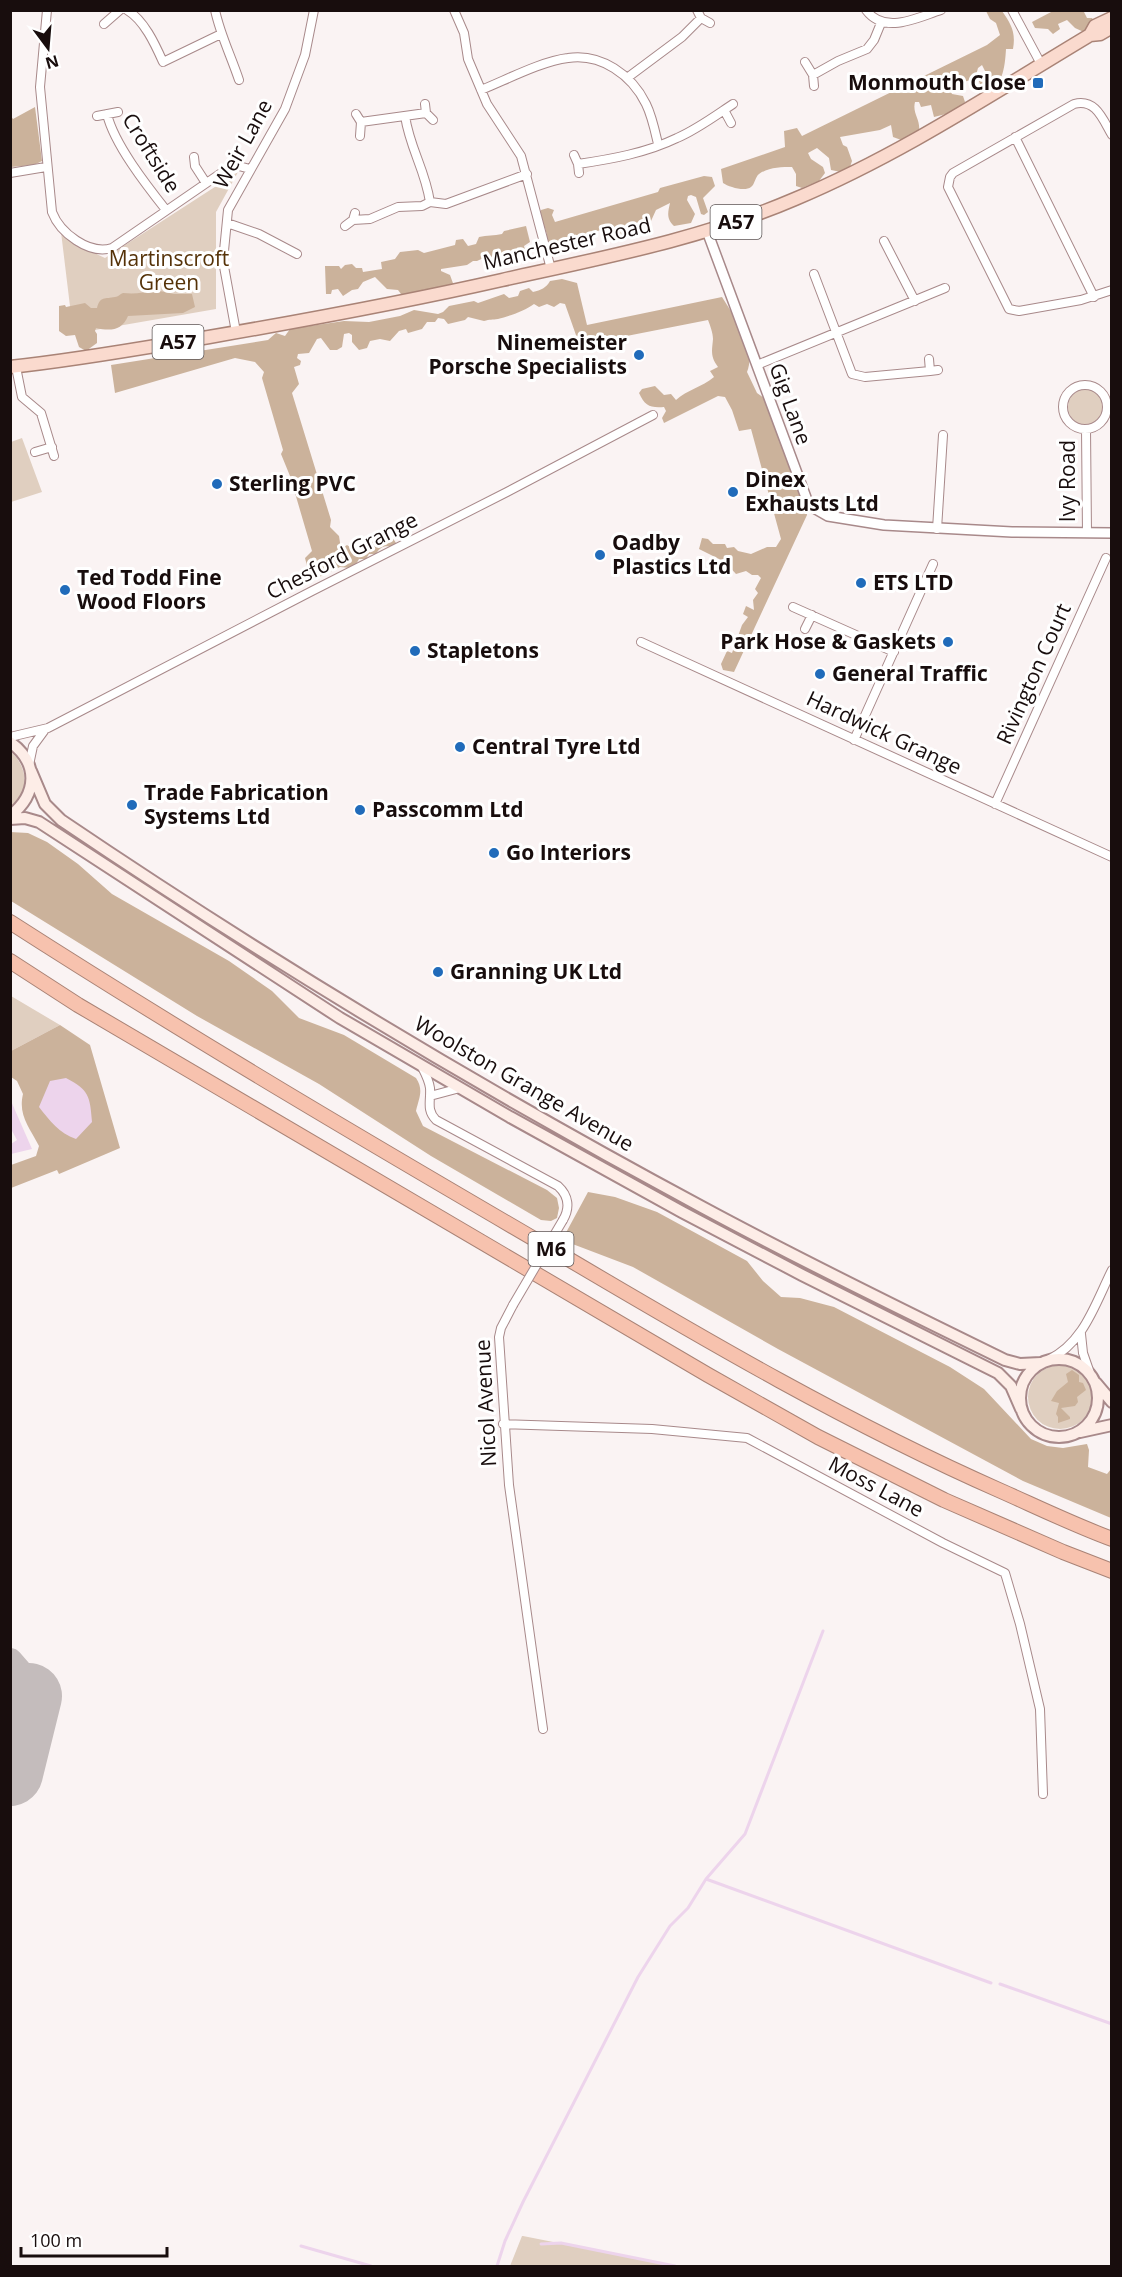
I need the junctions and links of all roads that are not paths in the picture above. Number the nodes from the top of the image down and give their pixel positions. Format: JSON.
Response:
{"nodes":[{"id":1,"x":47,"y":10,"type":"edge"},
{"id":2,"x":120,"y":10,"type":"edge"},
{"id":3,"x":127,"y":10,"type":"edge"},
{"id":4,"x":215,"y":10,"type":"edge"},
{"id":5,"x":314,"y":10,"type":"edge"},
{"id":6,"x":454,"y":10,"type":"edge"},
{"id":7,"x":866,"y":10,"type":"edge"},
{"id":8,"x":941,"y":10,"type":"edge"},
{"id":9,"x":1012,"y":10,"type":"edge"},
{"id":10,"x":699,"y":14,"type":"edge"},
{"id":11,"x":1112,"y":18,"type":"edge"},
{"id":12,"x":710,"y":23,"type":"dead end"},
{"id":13,"x":881,"y":23,"type":"junction"},
{"id":14,"x":105,"y":24,"type":"dead end"},
{"id":15,"x":1112,"y":27,"type":"edge"},
{"id":16,"x":221,"y":34,"type":"junction"},
{"id":17,"x":1090,"y":34,"type":"junction"},
{"id":18,"x":805,"y":62,"type":"dead end"},
{"id":19,"x":1041,"y":64,"type":"junction"},
{"id":20,"x":813,"y":75,"type":"junction"},
{"id":21,"x":627,"y":78,"type":"junction"},
{"id":22,"x":239,"y":80,"type":"dead end"},
{"id":23,"x":814,"y":87,"type":"dead end"},
{"id":24,"x":481,"y":90,"type":"junction"},
{"id":25,"x":425,"y":104,"type":"dead end"},
{"id":26,"x":733,"y":105,"type":"dead end"},
{"id":27,"x":724,"y":110,"type":"junction"},
{"id":28,"x":118,"y":112,"type":"dead end"},
{"id":29,"x":426,"y":112,"type":"junction"},
{"id":30,"x":107,"y":114,"type":"junction"},
{"id":31,"x":97,"y":116,"type":"dead end"},
{"id":32,"x":405,"y":116,"type":"junction"},
{"id":33,"x":433,"y":120,"type":"dead end"},
{"id":34,"x":731,"y":123,"type":"dead end"},
{"id":35,"x":1112,"y":135,"type":"edge"},
{"id":36,"x":360,"y":136,"type":"dead end"},
{"id":37,"x":1016,"y":137,"type":"junction"},
{"id":38,"x":658,"y":144,"type":"junction"},
{"id":39,"x":574,"y":155,"type":"dead end"},
{"id":40,"x":194,"y":157,"type":"dead end"},
{"id":41,"x":46,"y":167,"type":"junction"},
{"id":42,"x":250,"y":169,"type":"junction"},
{"id":43,"x":10,"y":173,"type":"edge"},
{"id":44,"x":527,"y":174,"type":"junction"},
{"id":45,"x":206,"y":183,"type":"junction"},
{"id":46,"x":430,"y":202,"type":"junction"},
{"id":47,"x":166,"y":210,"type":"junction"},
{"id":48,"x":226,"y":223,"type":"junction"},
{"id":49,"x":345,"y":226,"type":"dead end"},
{"id":50,"x":707,"y":231,"type":"junction"},
{"id":51,"x":884,"y":241,"type":"dead end"},
{"id":52,"x":297,"y":254,"type":"dead end"},
{"id":53,"x":551,"y":269,"type":"junction"},
{"id":54,"x":814,"y":274,"type":"dead end"},
{"id":55,"x":945,"y":288,"type":"dead end"},
{"id":56,"x":1112,"y":290,"type":"edge"},
{"id":57,"x":1094,"y":297,"type":"junction"},
{"id":58,"x":915,"y":301,"type":"junction"},
{"id":59,"x":236,"y":332,"type":"junction"},
{"id":60,"x":838,"y":333,"type":"junction"},
{"id":61,"x":929,"y":359,"type":"dead end"},
{"id":62,"x":757,"y":365,"type":"junction"},
{"id":63,"x":13,"y":367,"type":"edge"},
{"id":64,"x":652,"y":415,"type":"dead end"},
{"id":65,"x":1086,"y":429,"type":"junction"},
{"id":66,"x":943,"y":435,"type":"dead end"},
{"id":67,"x":52,"y":447,"type":"junction"},
{"id":68,"x":35,"y":452,"type":"dead end"},
{"id":69,"x":54,"y":456,"type":"dead end"},
{"id":70,"x":937,"y":529,"type":"junction"},
{"id":71,"x":1087,"y":533,"type":"junction"},
{"id":72,"x":1112,"y":533,"type":"edge"},
{"id":73,"x":1106,"y":558,"type":"dead end"},
{"id":74,"x":933,"y":564,"type":"dead end"},
{"id":75,"x":793,"y":607,"type":"dead end"},
{"id":76,"x":812,"y":615,"type":"junction"},
{"id":77,"x":805,"y":629,"type":"dead end"},
{"id":78,"x":641,"y":642,"type":"dead end"},
{"id":79,"x":894,"y":652,"type":"junction"},
{"id":80,"x":48,"y":729,"type":"junction"},
{"id":81,"x":10,"y":740,"type":"edge"},
{"id":82,"x":854,"y":740,"type":"junction"},
{"id":83,"x":30,"y":768,"type":"junction"},
{"id":84,"x":995,"y":804,"type":"junction"},
{"id":85,"x":10,"y":817,"type":"edge"},
{"id":86,"x":1112,"y":857,"type":"edge"},
{"id":87,"x":10,"y":922,"type":"edge"},
{"id":88,"x":10,"y":961,"type":"edge"},
{"id":89,"x":10,"y":973,"type":"edge"},
{"id":90,"x":78,"y":1005,"type":"junction"},
{"id":91,"x":421,"y":1065,"type":"junction"},
{"id":92,"x":460,"y":1088,"type":"junction"},
{"id":93,"x":430,"y":1096,"type":"junction"},
{"id":94,"x":1112,"y":1270,"type":"edge"},
{"id":95,"x":1081,"y":1334,"type":"junction"},
{"id":96,"x":1045,"y":1362,"type":"junction"},
{"id":97,"x":1092,"y":1377,"type":"junction"},
{"id":98,"x":1112,"y":1402,"type":"edge"},
{"id":99,"x":1021,"y":1409,"type":"junction"},
{"id":100,"x":503,"y":1424,"type":"junction"},
{"id":101,"x":1112,"y":1425,"type":"edge"},
{"id":102,"x":1075,"y":1433,"type":"junction"},
{"id":103,"x":1112,"y":1539,"type":"edge"},
{"id":104,"x":1112,"y":1571,"type":"edge"},
{"id":105,"x":543,"y":1729,"type":"dead end"},
{"id":106,"x":1043,"y":1794,"type":"dead end"}],
"edges":[{"from":1,"to":41,"type":"street"},
{"from":2,"to":14,"type":"street"},
{"from":3,"to":16,"type":"street"},
{"from":4,"to":16,"type":"street"},
{"from":5,"to":42,"type":"street","name":"Weir Lane"},
{"from":6,"to":24,"type":"street"},
{"from":7,"to":13,"type":"street"},
{"from":8,"to":13,"type":"street"},
{"from":9,"to":19,"type":"street"},
{"from":10,"to":12,"type":"street"},
{"from":10,"to":21,"type":"street"},
{"from":11,"to":17,"type":"main road","name":"Manchester Road","number":"A57"},
{"from":13,"to":20,"type":"street"},
{"from":15,"to":17,"type":"main road","name":"Manchester Road","number":"A57"},
{"from":16,"to":22,"type":"street"},
{"from":17,"to":19,"type":"main road","name":"Manchester Road","number":"A57"},
{"from":18,"to":20,"type":"street"},
{"from":19,"to":50,"type":"main road","name":"Manchester Road","number":"A57"},
{"from":20,"to":23,"type":"street"},
{"from":21,"to":24,"type":"street"},
{"from":21,"to":38,"type":"street"},
{"from":24,"to":44,"type":"street"},
{"from":25,"to":29,"type":"street"},
{"from":26,"to":27,"type":"street"},
{"from":27,"to":34,"type":"street"},
{"from":27,"to":38,"type":"street"},
{"from":28,"to":30,"type":"street","name":"Croftside"},
{"from":29,"to":32,"type":"street"},
{"from":29,"to":33,"type":"street"},
{"from":30,"to":31,"type":"street","name":"Croftside"},
{"from":30,"to":47,"type":"street","name":"Croftside"},
{"from":32,"to":36,"type":"street"},
{"from":32,"to":46,"type":"street"},
{"from":35,"to":37,"type":"street"},
{"from":37,"to":57,"type":"street"},
{"from":37,"to":57,"type":"street"},
{"from":38,"to":39,"type":"street"},
{"from":40,"to":45,"type":"street"},
{"from":41,"to":43,"type":"street"},
{"from":41,"to":47,"type":"street"},
{"from":42,"to":45,"type":"street"},
{"from":42,"to":48,"type":"street","name":"Weir Lane"},
{"from":44,"to":46,"type":"street"},
{"from":44,"to":53,"type":"street"},
{"from":45,"to":47,"type":"street"},
{"from":46,"to":49,"type":"street"},
{"from":48,"to":52,"type":"street"},
{"from":48,"to":59,"type":"street","name":"Weir Lane"},
{"from":50,"to":53,"type":"main road","name":"Manchester Road","number":"A57"},
{"from":50,"to":62,"type":"street","name":"Gig Lane"},
{"from":51,"to":58,"type":"street"},
{"from":53,"to":59,"type":"main road","name":"Manchester Road","number":"A57"},
{"from":54,"to":60,"type":"street"},
{"from":55,"to":58,"type":"street"},
{"from":56,"to":57,"type":"street"},
{"from":58,"to":60,"type":"street"},
{"from":59,"to":63,"type":"main road","name":"Manchester Road","number":"A57"},
{"from":60,"to":61,"type":"street"},
{"from":60,"to":62,"type":"street"},
{"from":62,"to":70,"type":"street","name":"Gig Lane"},
{"from":63,"to":67,"type":"street"},
{"from":64,"to":80,"type":"street","name":"Chesford Grange"},
{"from":65,"to":65,"type":"street","name":"Ivy Road"},
{"from":65,"to":71,"type":"street","name":"Ivy Road"},
{"from":66,"to":70,"type":"street"},
{"from":67,"to":68,"type":"street"},
{"from":67,"to":69,"type":"street"},
{"from":70,"to":71,"type":"street","name":"Gig Lane"},
{"from":71,"to":72,"type":"street","name":"Gig Lane"},
{"from":73,"to":84,"type":"street","name":"Rivington Court"},
{"from":74,"to":79,"type":"street"},
{"from":75,"to":76,"type":"street"},
{"from":76,"to":77,"type":"street"},
{"from":76,"to":79,"type":"street"},
{"from":78,"to":82,"type":"street","name":"Hardwick Grange"},
{"from":79,"to":82,"type":"street"},
{"from":80,"to":81,"type":"street","name":"Chesford Grange"},
{"from":80,"to":83,"type":"street","name":"Chesford Grange"},
{"from":81,"to":83,"type":"main road","name":"Woolston Grange Avenue"},
{"from":82,"to":84,"type":"street","name":"Hardwick Grange"},
{"from":83,"to":85,"type":"main road"},
{"from":83,"to":96,"type":"main road","name":"Woolston Grange Avenue"},
{"from":84,"to":86,"type":"street","name":"Hardwick Grange"},
{"from":85,"to":91,"type":"main road","name":"Woolston Grange Avenue"},
{"from":87,"to":103,"type":"highway","number":"M6"},
{"from":88,"to":90,"type":"highway","number":"M6"},
{"from":89,"to":90,"type":"highway","number":"M6"},
{"from":90,"to":104,"type":"highway","number":"M6"},
{"from":91,"to":92,"type":"main road","name":"Woolston Grange Avenue"},
{"from":91,"to":93,"type":"street","name":"Nicol Avenue"},
{"from":92,"to":93,"type":"street"},
{"from":92,"to":99,"type":"main road","name":"Woolston Grange Avenue"},
{"from":93,"to":100,"type":"street","name":"Nicol Avenue","bridge":true},
{"from":94,"to":95,"type":"street"},
{"from":95,"to":96,"type":"street"},
{"from":95,"to":97,"type":"street"},
{"from":96,"to":97,"type":"main road"},
{"from":96,"to":99,"type":"main road"},
{"from":97,"to":98,"type":"main road"},
{"from":97,"to":102,"type":"main road"},
{"from":99,"to":102,"type":"main road"},
{"from":100,"to":105,"type":"street","name":"Nicol Avenue"},
{"from":100,"to":106,"type":"street","name":"Moss Lane"},
{"from":101,"to":102,"type":"main road"}]}
